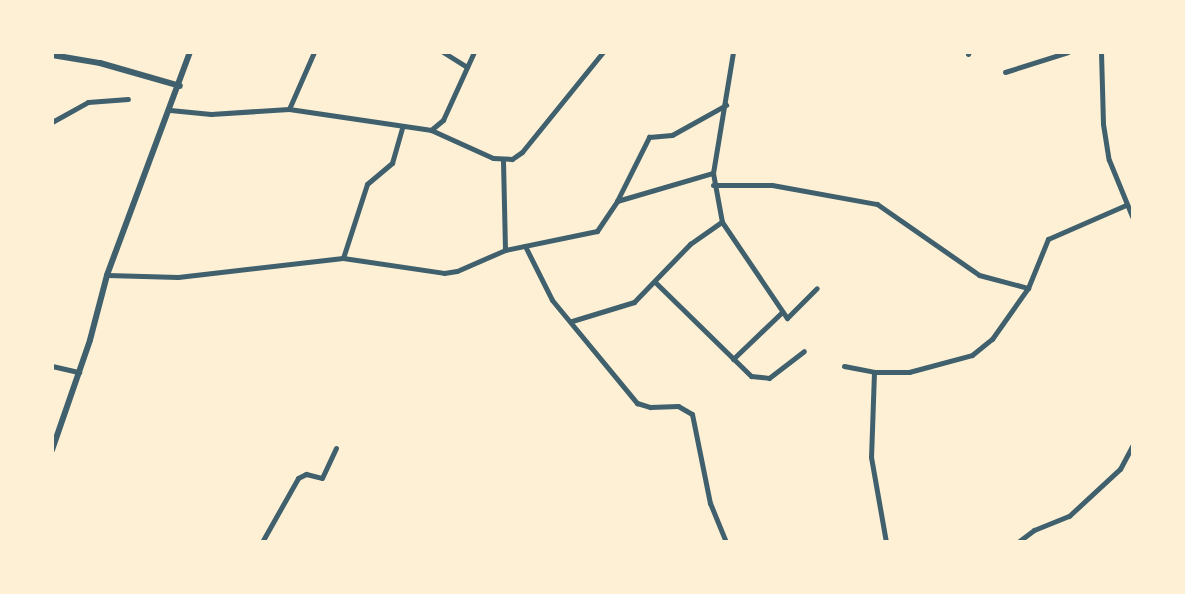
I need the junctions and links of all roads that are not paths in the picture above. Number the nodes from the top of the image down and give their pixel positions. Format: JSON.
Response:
{"nodes":[{"id":1,"x":190,"y":52,"type":"edge"},
{"id":2,"x":314,"y":52,"type":"edge"},
{"id":3,"x":443,"y":52,"type":"edge"},
{"id":4,"x":474,"y":52,"type":"edge"},
{"id":5,"x":603,"y":52,"type":"edge"},
{"id":6,"x":733,"y":52,"type":"edge"},
{"id":7,"x":1068,"y":52,"type":"edge"},
{"id":8,"x":1101,"y":52,"type":"edge"},
{"id":9,"x":52,"y":55,"type":"edge"},
{"id":10,"x":466,"y":67,"type":"junction"},
{"id":11,"x":1005,"y":72,"type":"dead end"},
{"id":12,"x":180,"y":86,"type":"junction"},
{"id":13,"x":128,"y":99,"type":"dead end"},
{"id":14,"x":726,"y":105,"type":"junction"},
{"id":15,"x":289,"y":109,"type":"junction"},
{"id":16,"x":170,"y":110,"type":"junction"},
{"id":17,"x":52,"y":122,"type":"edge"},
{"id":18,"x":402,"y":127,"type":"junction"},
{"id":19,"x":431,"y":130,"type":"junction"},
{"id":20,"x":503,"y":161,"type":"junction"},
{"id":21,"x":713,"y":173,"type":"junction"},
{"id":22,"x":713,"y":185,"type":"junction"},
{"id":23,"x":617,"y":201,"type":"junction"},
{"id":24,"x":1126,"y":205,"type":"junction"},
{"id":25,"x":1132,"y":216,"type":"edge"},
{"id":26,"x":722,"y":222,"type":"junction"},
{"id":27,"x":525,"y":246,"type":"junction"},
{"id":28,"x":505,"y":250,"type":"junction"},
{"id":29,"x":343,"y":258,"type":"junction"},
{"id":30,"x":107,"y":275,"type":"junction"},
{"id":31,"x":656,"y":283,"type":"junction"},
{"id":32,"x":817,"y":288,"type":"dead end"},
{"id":33,"x":1028,"y":288,"type":"junction"},
{"id":34,"x":782,"y":312,"type":"junction"},
{"id":35,"x":572,"y":321,"type":"junction"},
{"id":36,"x":804,"y":351,"type":"dead end"},
{"id":37,"x":733,"y":359,"type":"junction"},
{"id":38,"x":52,"y":366,"type":"edge"},
{"id":39,"x":844,"y":366,"type":"dead end"},
{"id":40,"x":79,"y":372,"type":"junction"},
{"id":41,"x":874,"y":372,"type":"junction"},
{"id":42,"x":1132,"y":446,"type":"edge"},
{"id":43,"x":336,"y":448,"type":"dead end"},
{"id":44,"x":52,"y":450,"type":"edge"},
{"id":45,"x":262,"y":542,"type":"edge"},
{"id":46,"x":726,"y":542,"type":"edge"},
{"id":47,"x":886,"y":542,"type":"edge"},
{"id":48,"x":1018,"y":542,"type":"edge"}],
"edges":[{"from":1,"to":12,"type":"street"},
{"from":2,"to":15,"type":"street"},
{"from":3,"to":10,"type":"street"},
{"from":4,"to":10,"type":"street"},
{"from":5,"to":20,"type":"street"},
{"from":6,"to":14,"type":"street"},
{"from":7,"to":11,"type":"street"},
{"from":8,"to":24,"type":"street"},
{"from":9,"to":12,"type":"street"},
{"from":10,"to":19,"type":"street"},
{"from":12,"to":16,"type":"street"},
{"from":13,"to":17,"type":"street"},
{"from":14,"to":21,"type":"street"},
{"from":14,"to":23,"type":"street"},
{"from":15,"to":16,"type":"street"},
{"from":15,"to":18,"type":"street"},
{"from":16,"to":30,"type":"street"},
{"from":18,"to":19,"type":"street"},
{"from":18,"to":29,"type":"street"},
{"from":19,"to":20,"type":"street"},
{"from":20,"to":28,"type":"street"},
{"from":21,"to":22,"type":"street"},
{"from":21,"to":23,"type":"street"},
{"from":22,"to":26,"type":"street"},
{"from":22,"to":33,"type":"street"},
{"from":23,"to":27,"type":"street"},
{"from":24,"to":25,"type":"street"},
{"from":24,"to":33,"type":"street"},
{"from":26,"to":31,"type":"street"},
{"from":26,"to":34,"type":"street"},
{"from":27,"to":28,"type":"street"},
{"from":27,"to":35,"type":"street"},
{"from":28,"to":29,"type":"street"},
{"from":29,"to":30,"type":"street"},
{"from":30,"to":40,"type":"street"},
{"from":31,"to":35,"type":"street"},
{"from":31,"to":37,"type":"street"},
{"from":32,"to":34,"type":"street"},
{"from":33,"to":41,"type":"street"},
{"from":34,"to":37,"type":"street"},
{"from":35,"to":46,"type":"street"},
{"from":36,"to":37,"type":"street"},
{"from":38,"to":40,"type":"street"},
{"from":39,"to":41,"type":"street"},
{"from":40,"to":44,"type":"street"},
{"from":41,"to":47,"type":"street"},
{"from":42,"to":48,"type":"street"},
{"from":43,"to":45,"type":"street"}]}
